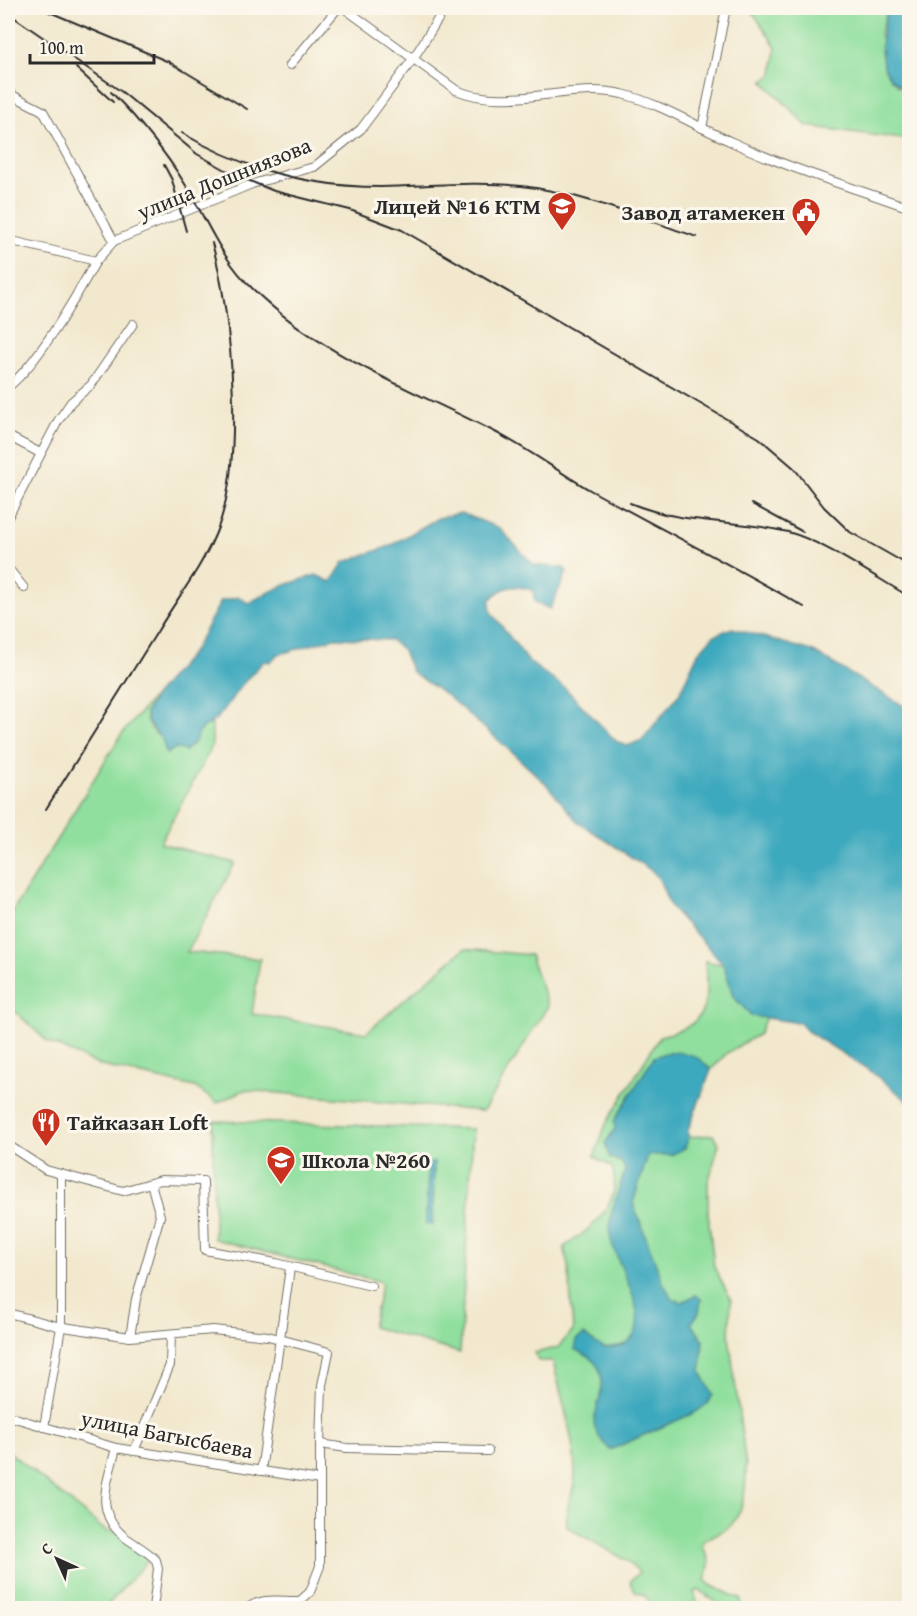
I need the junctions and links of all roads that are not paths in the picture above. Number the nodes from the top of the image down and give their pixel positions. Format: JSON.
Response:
{"nodes":[{"id":1,"x":338,"y":8,"type":"edge"},
{"id":2,"x":344,"y":8,"type":"edge"},
{"id":3,"x":445,"y":8,"type":"edge"},
{"id":4,"x":726,"y":8,"type":"edge"},
{"id":5,"x":413,"y":59,"type":"junction"},
{"id":6,"x":290,"y":65,"type":"dead end"},
{"id":7,"x":8,"y":93,"type":"edge"},
{"id":8,"x":702,"y":128,"type":"junction"},
{"id":9,"x":909,"y":208,"type":"edge"},
{"id":10,"x":8,"y":240,"type":"edge"},
{"id":11,"x":114,"y":241,"type":"junction"},
{"id":12,"x":96,"y":261,"type":"junction"},
{"id":13,"x":133,"y":324,"type":"dead end"},
{"id":14,"x":10,"y":385,"type":"edge"},
{"id":15,"x":8,"y":436,"type":"edge"},
{"id":16,"x":40,"y":453,"type":"junction"},
{"id":17,"x":8,"y":517,"type":"edge"},
{"id":18,"x":8,"y":568,"type":"edge"},
{"id":19,"x":24,"y":588,"type":"dead end"},
{"id":20,"x":8,"y":1145,"type":"edge"},
{"id":21,"x":61,"y":1174,"type":"junction"},
{"id":22,"x":151,"y":1183,"type":"junction"},
{"id":23,"x":290,"y":1268,"type":"junction"},
{"id":24,"x":371,"y":1287,"type":"dead end"},
{"id":25,"x":8,"y":1313,"type":"edge"},
{"id":26,"x":61,"y":1326,"type":"junction"},
{"id":27,"x":171,"y":1334,"type":"junction"},
{"id":28,"x":130,"y":1337,"type":"junction"},
{"id":29,"x":279,"y":1339,"type":"junction"},
{"id":30,"x":8,"y":1416,"type":"edge"},
{"id":31,"x":44,"y":1427,"type":"junction"},
{"id":32,"x":320,"y":1444,"type":"junction"},
{"id":33,"x":116,"y":1448,"type":"junction"},
{"id":34,"x":488,"y":1450,"type":"dead end"},
{"id":35,"x":134,"y":1451,"type":"junction"},
{"id":36,"x":261,"y":1471,"type":"junction"},
{"id":37,"x":320,"y":1480,"type":"junction"},
{"id":38,"x":153,"y":1608,"type":"edge"},
{"id":39,"x":248,"y":1608,"type":"edge"}],
"edges":[{"from":1,"to":6,"type":"street"},
{"from":2,"to":5,"type":"street"},
{"from":3,"to":5,"type":"street","name":"улица Дошниязова"},
{"from":4,"to":8,"type":"street"},
{"from":5,"to":8,"type":"street"},
{"from":5,"to":11,"type":"street","name":"улица Дошниязова"},
{"from":7,"to":11,"type":"street"},
{"from":8,"to":9,"type":"street"},
{"from":10,"to":12,"type":"street"},
{"from":11,"to":12,"type":"street","name":"улица Дошниязова"},
{"from":12,"to":14,"type":"street","name":"улица Дошниязова"},
{"from":13,"to":16,"type":"street"},
{"from":15,"to":16,"type":"street"},
{"from":16,"to":17,"type":"street"},
{"from":18,"to":19,"type":"street"},
{"from":20,"to":21,"type":"street"},
{"from":21,"to":22,"type":"street"},
{"from":21,"to":26,"type":"street"},
{"from":22,"to":23,"type":"street"},
{"from":22,"to":28,"type":"street"},
{"from":23,"to":24,"type":"street"},
{"from":23,"to":29,"type":"street"},
{"from":25,"to":26,"type":"street"},
{"from":26,"to":28,"type":"street"},
{"from":26,"to":31,"type":"street"},
{"from":27,"to":28,"type":"street"},
{"from":27,"to":29,"type":"street"},
{"from":27,"to":35,"type":"street"},
{"from":29,"to":32,"type":"street"},
{"from":29,"to":36,"type":"street"},
{"from":30,"to":31,"type":"street","name":"улица Багысбаева"},
{"from":31,"to":33,"type":"street","name":"улица Багысбаева"},
{"from":32,"to":34,"type":"street"},
{"from":32,"to":37,"type":"street"},
{"from":33,"to":35,"type":"street","name":"улица Багысбаева"},
{"from":33,"to":38,"type":"street"},
{"from":35,"to":36,"type":"street","name":"улица Багысбаева"},
{"from":36,"to":37,"type":"street","name":"улица Багысбаева"},
{"from":37,"to":39,"type":"street"}]}
